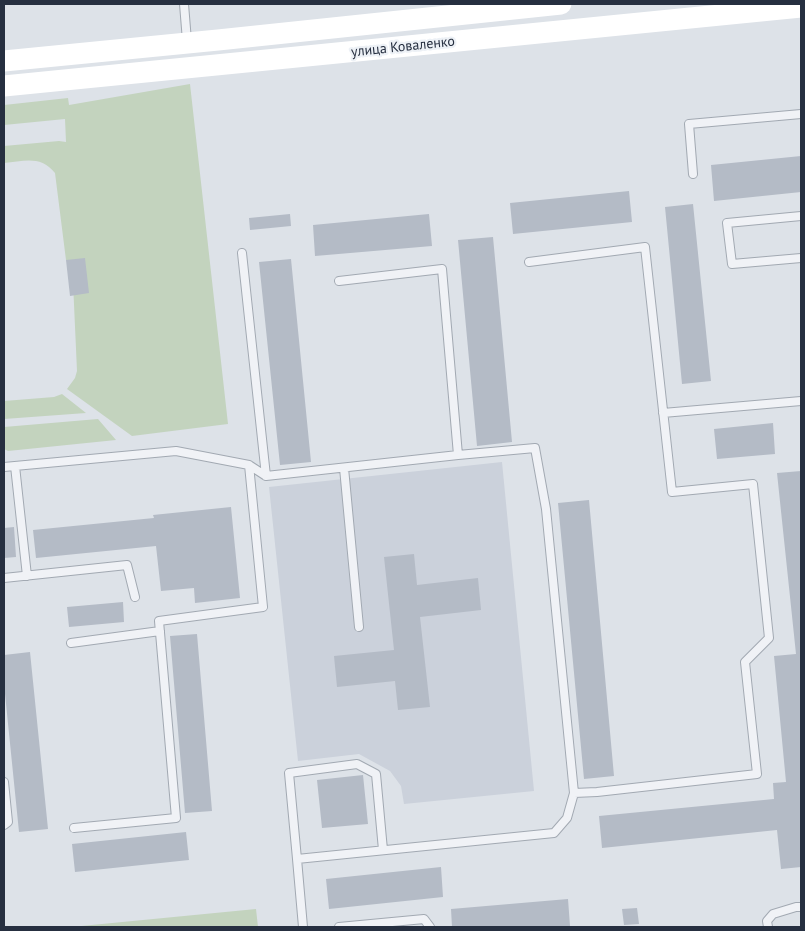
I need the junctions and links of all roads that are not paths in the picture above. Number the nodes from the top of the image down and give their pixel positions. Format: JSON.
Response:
{"nodes":[{"id":1,"x":184,"y":4,"type":"edge"},
{"id":2,"x":562,"y":4,"type":"edge"},
{"id":3,"x":801,"y":7,"type":"edge"},
{"id":4,"x":188,"y":43,"type":"junction"},
{"id":5,"x":4,"y":61,"type":"edge"},
{"id":6,"x":190,"y":68,"type":"junction"},
{"id":7,"x":4,"y":86,"type":"edge"},
{"id":8,"x":801,"y":114,"type":"edge"},
{"id":9,"x":693,"y":174,"type":"dead end"},
{"id":10,"x":801,"y":216,"type":"edge"},
{"id":11,"x":242,"y":253,"type":"dead end"},
{"id":12,"x":801,"y":258,"type":"edge"},
{"id":13,"x":529,"y":262,"type":"dead end"},
{"id":14,"x":339,"y":282,"type":"dead end"},
{"id":15,"x":801,"y":401,"type":"edge"},
{"id":16,"x":663,"y":413,"type":"junction"},
{"id":17,"x":458,"y":455,"type":"junction"},
{"id":18,"x":249,"y":465,"type":"junction"},
{"id":19,"x":15,"y":466,"type":"junction"},
{"id":20,"x":4,"y":467,"type":"edge"},
{"id":21,"x":344,"y":468,"type":"junction"},
{"id":22,"x":266,"y":476,"type":"junction"},
{"id":23,"x":27,"y":576,"type":"junction"},
{"id":24,"x":4,"y":578,"type":"edge"},
{"id":25,"x":135,"y":597,"type":"dead end"},
{"id":26,"x":359,"y":627,"type":"dead end"},
{"id":27,"x":160,"y":631,"type":"junction"},
{"id":28,"x":71,"y":643,"type":"dead end"},
{"id":29,"x":4,"y":782,"type":"edge"},
{"id":30,"x":574,"y":792,"type":"junction"},
{"id":31,"x":4,"y":825,"type":"edge"},
{"id":32,"x":74,"y":828,"type":"dead end"},
{"id":33,"x":383,"y":850,"type":"junction"},
{"id":34,"x":297,"y":859,"type":"junction"},
{"id":35,"x":801,"y":907,"type":"edge"},
{"id":36,"x":303,"y":927,"type":"edge"},
{"id":37,"x":339,"y":927,"type":"edge"},
{"id":38,"x":430,"y":927,"type":"edge"},
{"id":39,"x":768,"y":927,"type":"edge"}],
"edges":[{"from":1,"to":4,"type":"lane"},
{"from":2,"to":4,"type":"main road","name":"улица Коваленко"},
{"from":3,"to":6,"type":"main road","name":"улица Коваленко"},
{"from":4,"to":5,"type":"main road","name":"улица Коваленко"},
{"from":4,"to":6,"type":"main road"},
{"from":6,"to":7,"type":"main road","name":"улица Коваленко"},
{"from":8,"to":9,"type":"lane"},
{"from":10,"to":12,"type":"lane"},
{"from":11,"to":22,"type":"lane"},
{"from":13,"to":16,"type":"lane"},
{"from":14,"to":17,"type":"lane"},
{"from":15,"to":16,"type":"lane"},
{"from":16,"to":30,"type":"lane"},
{"from":17,"to":21,"type":"lane"},
{"from":17,"to":30,"type":"lane"},
{"from":18,"to":19,"type":"lane"},
{"from":18,"to":22,"type":"lane"},
{"from":18,"to":27,"type":"lane"},
{"from":19,"to":20,"type":"lane"},
{"from":19,"to":23,"type":"lane"},
{"from":21,"to":22,"type":"lane"},
{"from":21,"to":26,"type":"lane"},
{"from":23,"to":24,"type":"lane"},
{"from":23,"to":25,"type":"lane"},
{"from":27,"to":28,"type":"lane"},
{"from":27,"to":32,"type":"lane"},
{"from":29,"to":31,"type":"lane"},
{"from":30,"to":33,"type":"lane"},
{"from":33,"to":34,"type":"lane"},
{"from":33,"to":34,"type":"lane"},
{"from":34,"to":36,"type":"lane"},
{"from":35,"to":39,"type":"lane"},
{"from":37,"to":38,"type":"lane"}]}
